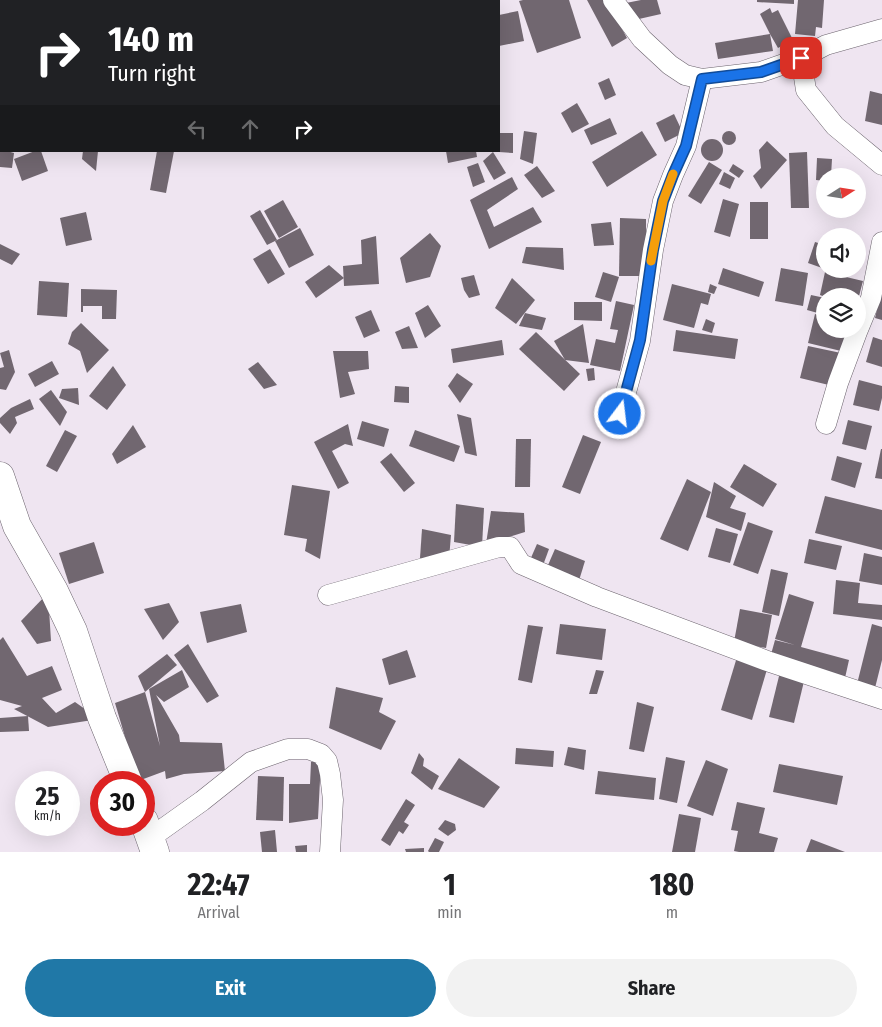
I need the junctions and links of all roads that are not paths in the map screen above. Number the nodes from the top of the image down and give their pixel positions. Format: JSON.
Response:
{"nodes":[{"id":1,"x":613,"y":0,"type":"edge"},
{"id":2,"x":882,"y":29,"type":"edge"},
{"id":3,"x":801,"y":58,"type":"junction"},
{"id":4,"x":702,"y":79,"type":"junction"},
{"id":5,"x":882,"y":166,"type":"edge"},
{"id":6,"x":882,"y":242,"type":"edge"},
{"id":7,"x":620,"y":414,"type":"dead end"},
{"id":8,"x":826,"y":424,"type":"dead end"},
{"id":9,"x":0,"y":476,"type":"edge"},
{"id":10,"x":328,"y":595,"type":"dead end"},
{"id":11,"x":882,"y":699,"type":"edge"},
{"id":12,"x":124,"y":771,"type":"edge"},
{"id":13,"x":150,"y":837,"type":"edge"},
{"id":14,"x":330,"y":852,"type":"edge"}],
"edges":[{"from":1,"to":4,"type":"street"},
{"from":2,"to":3,"type":"street"},
{"from":3,"to":4,"type":"street"},
{"from":3,"to":5,"type":"street"},
{"from":4,"to":7,"type":"street"},
{"from":6,"to":8,"type":"street"},
{"from":9,"to":12,"type":"street"},
{"from":10,"to":11,"type":"street"},
{"from":13,"to":14,"type":"street"}]}
